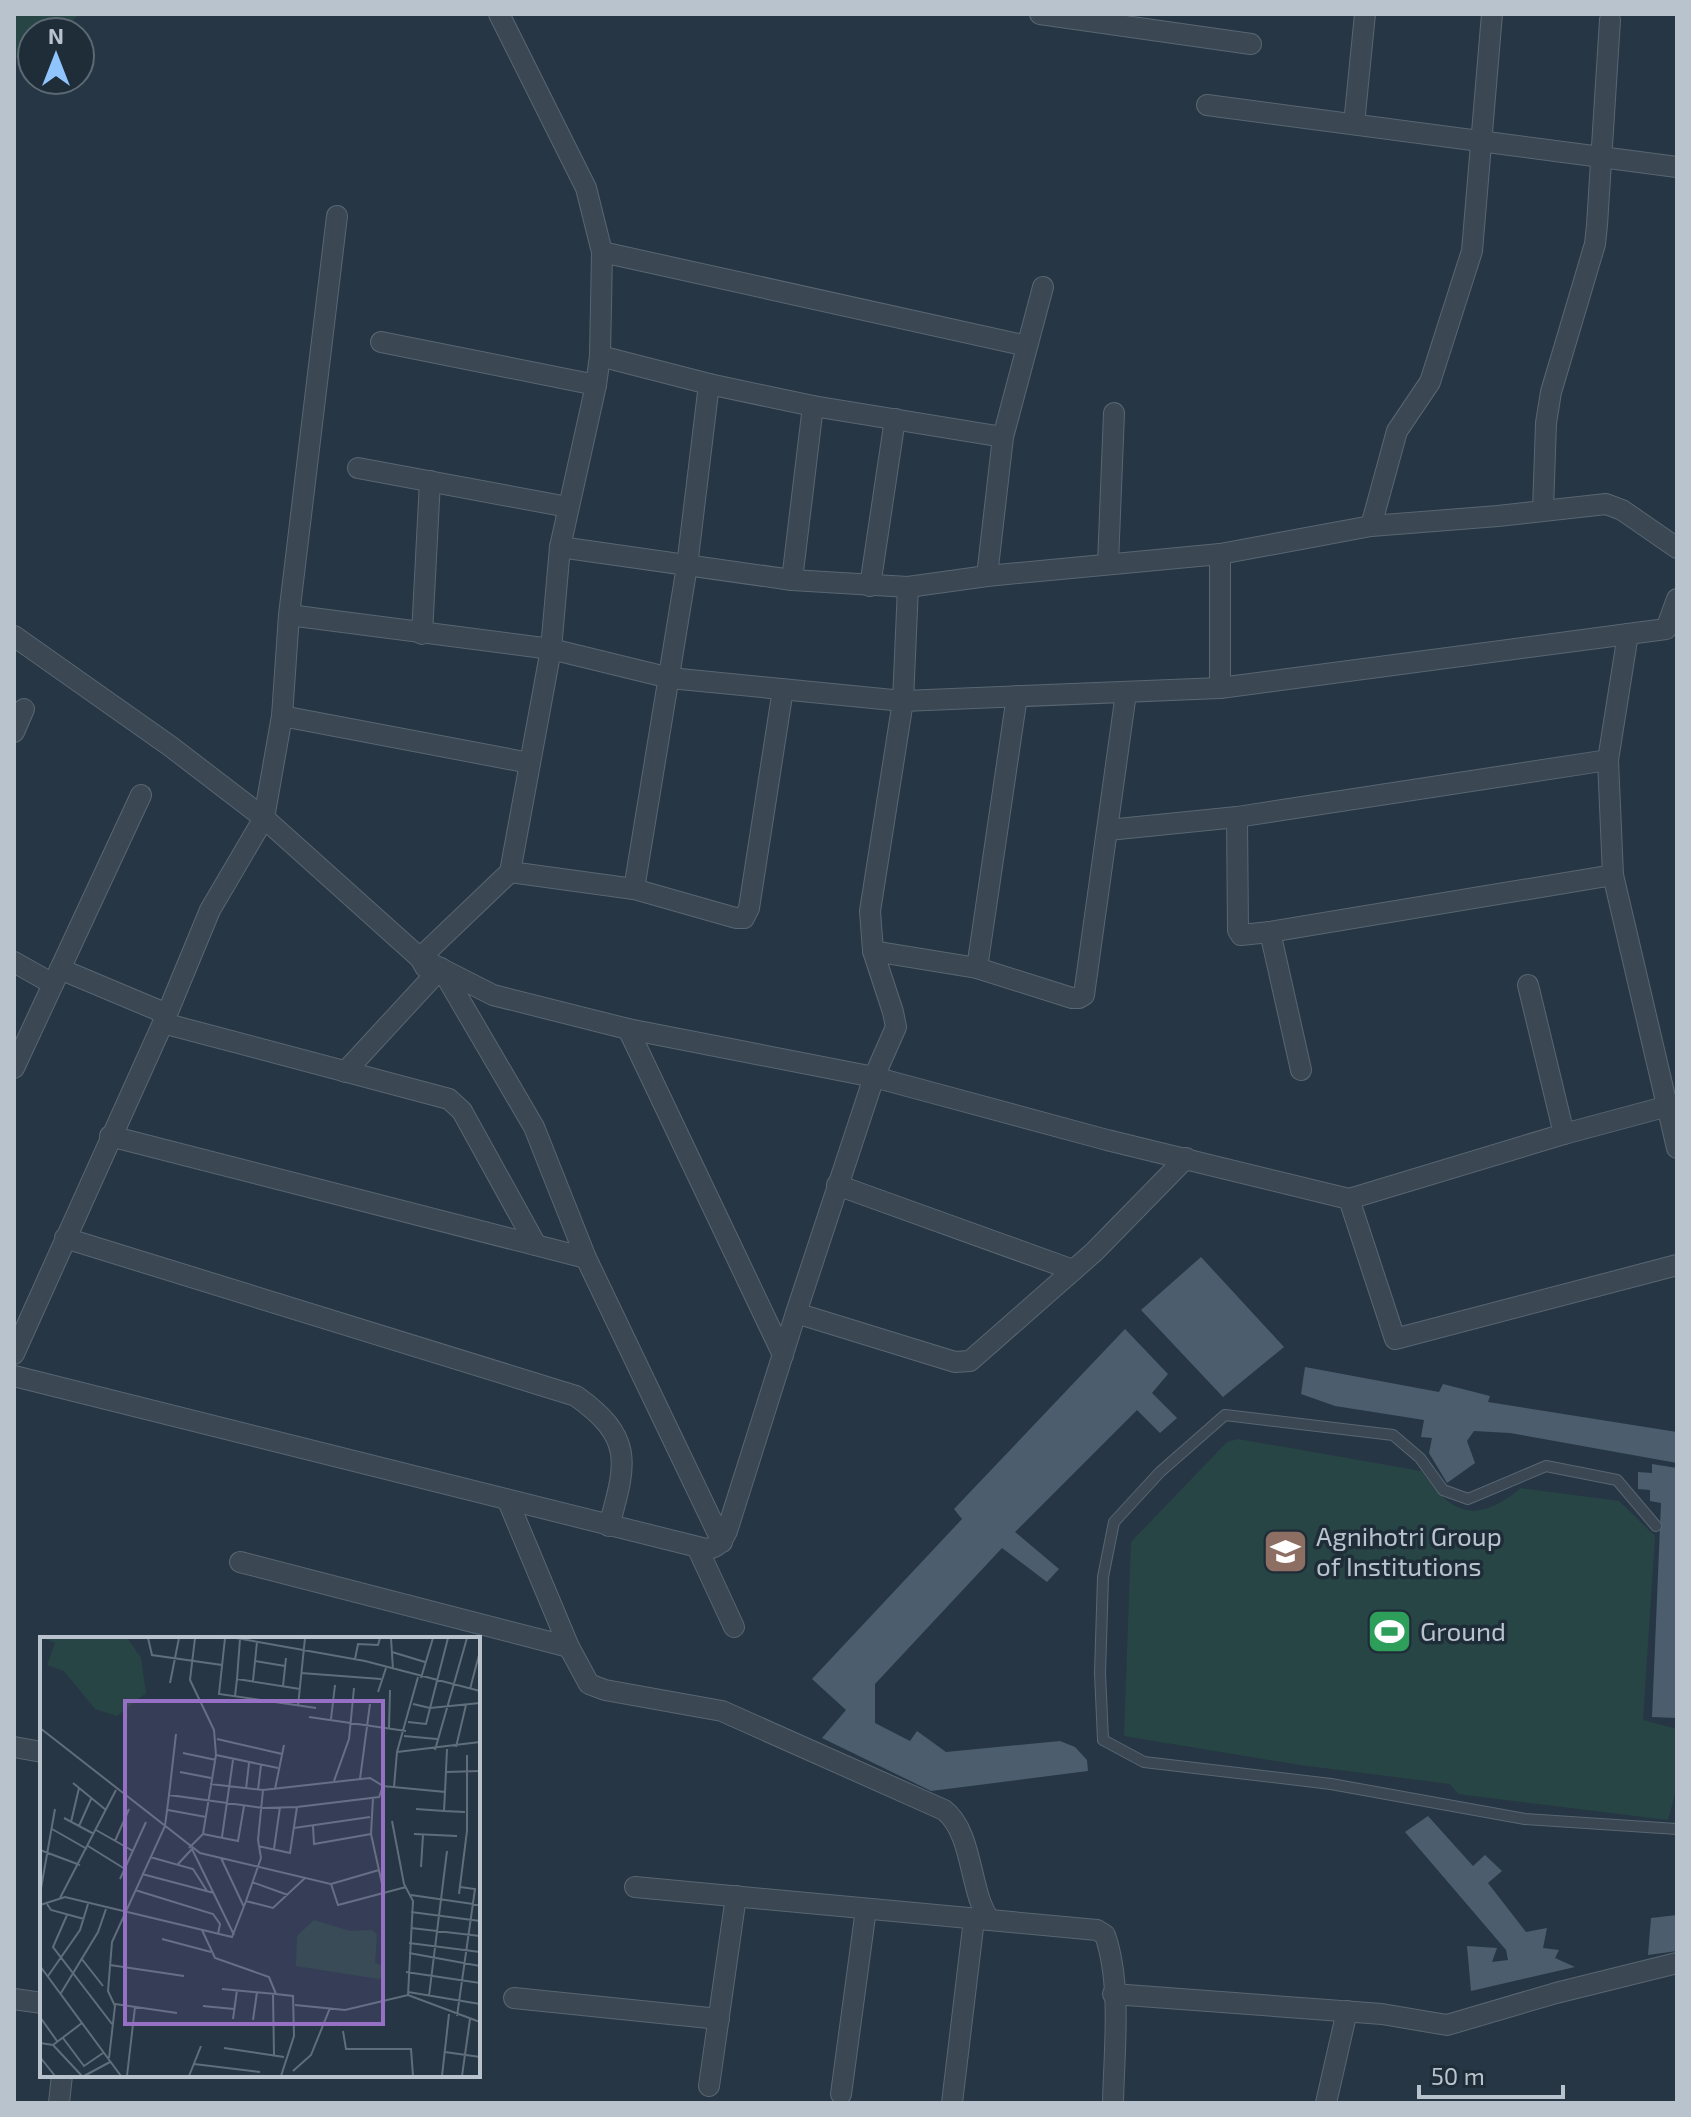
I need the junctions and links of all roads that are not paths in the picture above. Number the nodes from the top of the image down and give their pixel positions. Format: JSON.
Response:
{"nodes":[{"id":1,"x":499,"y":14,"type":"edge"},
{"id":2,"x":1040,"y":14,"type":"edge"},
{"id":3,"x":1365,"y":14,"type":"edge"},
{"id":4,"x":1492,"y":14,"type":"edge"},
{"id":5,"x":1610,"y":20,"type":"dead end"},
{"id":6,"x":1139,"y":22,"type":"edge"},
{"id":7,"x":1251,"y":44,"type":"dead end"},
{"id":8,"x":1207,"y":105,"type":"dead end"},
{"id":9,"x":1354,"y":124,"type":"junction"},
{"id":10,"x":1482,"y":143,"type":"junction"},
{"id":11,"x":1600,"y":157,"type":"junction"},
{"id":12,"x":1677,"y":167,"type":"edge"},
{"id":13,"x":337,"y":216,"type":"dead end"},
{"id":14,"x":602,"y":252,"type":"junction"},
{"id":15,"x":1043,"y":287,"type":"dead end"},
{"id":16,"x":381,"y":342,"type":"dead end"},
{"id":17,"x":1027,"y":346,"type":"junction"},
{"id":18,"x":600,"y":356,"type":"junction"},
{"id":19,"x":709,"y":384,"type":"junction"},
{"id":20,"x":596,"y":385,"type":"junction"},
{"id":21,"x":813,"y":406,"type":"junction"},
{"id":22,"x":1114,"y":413,"type":"dead end"},
{"id":23,"x":895,"y":419,"type":"junction"},
{"id":24,"x":1003,"y":437,"type":"junction"},
{"id":25,"x":358,"y":468,"type":"dead end"},
{"id":26,"x":430,"y":481,"type":"junction"},
{"id":27,"x":568,"y":507,"type":"junction"},
{"id":28,"x":1543,"y":510,"type":"junction"},
{"id":29,"x":1371,"y":526,"type":"junction"},
{"id":30,"x":560,"y":547,"type":"junction"},
{"id":31,"x":1677,"y":548,"type":"edge"},
{"id":32,"x":1220,"y":554,"type":"junction"},
{"id":33,"x":1108,"y":564,"type":"junction"},
{"id":34,"x":687,"y":566,"type":"junction"},
{"id":35,"x":987,"y":576,"type":"junction"},
{"id":36,"x":792,"y":580,"type":"junction"},
{"id":37,"x":870,"y":586,"type":"junction"},
{"id":38,"x":908,"y":587,"type":"junction"},
{"id":39,"x":1677,"y":599,"type":"edge"},
{"id":40,"x":289,"y":615,"type":"junction"},
{"id":41,"x":422,"y":634,"type":"junction"},
{"id":42,"x":1628,"y":634,"type":"junction"},
{"id":43,"x":14,"y":636,"type":"edge"},
{"id":44,"x":551,"y":649,"type":"junction"},
{"id":45,"x":670,"y":678,"type":"junction"},
{"id":46,"x":1220,"y":688,"type":"junction"},
{"id":47,"x":783,"y":689,"type":"junction"},
{"id":48,"x":1126,"y":693,"type":"junction"},
{"id":49,"x":1017,"y":696,"type":"junction"},
{"id":50,"x":903,"y":701,"type":"junction"},
{"id":51,"x":24,"y":709,"type":"dead end"},
{"id":52,"x":282,"y":716,"type":"junction"},
{"id":53,"x":14,"y":732,"type":"edge"},
{"id":54,"x":1608,"y":760,"type":"junction"},
{"id":55,"x":530,"y":763,"type":"junction"},
{"id":56,"x":141,"y":795,"type":"dead end"},
{"id":57,"x":1237,"y":817,"type":"junction"},
{"id":58,"x":264,"y":818,"type":"junction"},
{"id":59,"x":1108,"y":830,"type":"junction"},
{"id":60,"x":510,"y":872,"type":"junction"},
{"id":61,"x":1613,"y":875,"type":"junction"},
{"id":62,"x":634,"y":889,"type":"junction"},
{"id":63,"x":1270,"y":932,"type":"junction"},
{"id":64,"x":873,"y":951,"type":"junction"},
{"id":65,"x":420,"y":958,"type":"junction"},
{"id":66,"x":14,"y":962,"type":"edge"},
{"id":67,"x":977,"y":968,"type":"junction"},
{"id":68,"x":433,"y":976,"type":"junction"},
{"id":69,"x":57,"y":977,"type":"junction"},
{"id":70,"x":1528,"y":985,"type":"dead end"},
{"id":71,"x":165,"y":1019,"type":"junction"},
{"id":72,"x":628,"y":1029,"type":"junction"},
{"id":73,"x":14,"y":1068,"type":"edge"},
{"id":74,"x":1301,"y":1070,"type":"dead end"},
{"id":75,"x":345,"y":1072,"type":"junction"},
{"id":76,"x":874,"y":1077,"type":"junction"},
{"id":77,"x":1668,"y":1106,"type":"junction"},
{"id":78,"x":1564,"y":1134,"type":"junction"},
{"id":79,"x":110,"y":1136,"type":"junction"},
{"id":80,"x":1677,"y":1148,"type":"edge"},
{"id":81,"x":1186,"y":1158,"type":"junction"},
{"id":82,"x":837,"y":1185,"type":"junction"},
{"id":83,"x":1349,"y":1199,"type":"junction"},
{"id":84,"x":65,"y":1238,"type":"junction"},
{"id":85,"x":540,"y":1246,"type":"junction"},
{"id":86,"x":581,"y":1257,"type":"junction"},
{"id":87,"x":1677,"y":1265,"type":"edge"},
{"id":88,"x":1073,"y":1270,"type":"junction"},
{"id":89,"x":796,"y":1313,"type":"junction"},
{"id":90,"x":14,"y":1354,"type":"edge"},
{"id":91,"x":783,"y":1355,"type":"junction"},
{"id":92,"x":14,"y":1376,"type":"edge"},
{"id":93,"x":508,"y":1501,"type":"junction"},
{"id":94,"x":609,"y":1526,"type":"junction"},
{"id":95,"x":1656,"y":1526,"type":"dead end"},
{"id":96,"x":722,"y":1542,"type":"junction"},
{"id":97,"x":697,"y":1547,"type":"junction"},
{"id":98,"x":240,"y":1562,"type":"dead end"},
{"id":99,"x":734,"y":1627,"type":"dead end"},
{"id":100,"x":569,"y":1647,"type":"junction"},
{"id":101,"x":14,"y":1747,"type":"edge"},
{"id":102,"x":40,"y":1752,"type":"edge"},
{"id":103,"x":1677,"y":1829,"type":"edge"},
{"id":104,"x":635,"y":1887,"type":"dead end"},
{"id":105,"x":736,"y":1896,"type":"junction"},
{"id":106,"x":866,"y":1909,"type":"junction"},
{"id":107,"x":982,"y":1920,"type":"junction"},
{"id":108,"x":1677,"y":1963,"type":"edge"},
{"id":109,"x":1113,"y":1994,"type":"junction"},
{"id":110,"x":514,"y":1998,"type":"dead end"},
{"id":111,"x":14,"y":1999,"type":"edge"},
{"id":112,"x":40,"y":2003,"type":"edge"},
{"id":113,"x":1347,"y":2011,"type":"junction"},
{"id":114,"x":719,"y":2019,"type":"junction"},
{"id":115,"x":62,"y":2077,"type":"edge"},
{"id":116,"x":709,"y":2086,"type":"dead end"},
{"id":117,"x":841,"y":2094,"type":"dead end"},
{"id":118,"x":59,"y":2103,"type":"edge"},
{"id":119,"x":952,"y":2103,"type":"edge"},
{"id":120,"x":1113,"y":2103,"type":"edge"},
{"id":121,"x":1326,"y":2103,"type":"edge"}],
"edges":[{"from":1,"to":14,"type":"street"},
{"from":2,"to":6,"type":"street"},
{"from":3,"to":9,"type":"street"},
{"from":4,"to":10,"type":"street"},
{"from":5,"to":11,"type":"street"},
{"from":6,"to":7,"type":"street"},
{"from":8,"to":9,"type":"street"},
{"from":9,"to":10,"type":"street"},
{"from":10,"to":11,"type":"street"},
{"from":10,"to":29,"type":"street"},
{"from":11,"to":12,"type":"street"},
{"from":11,"to":28,"type":"street"},
{"from":13,"to":40,"type":"street"},
{"from":14,"to":17,"type":"street"},
{"from":14,"to":18,"type":"street"},
{"from":15,"to":17,"type":"street"},
{"from":16,"to":20,"type":"street"},
{"from":17,"to":24,"type":"street"},
{"from":18,"to":19,"type":"street"},
{"from":18,"to":20,"type":"street"},
{"from":19,"to":21,"type":"street"},
{"from":19,"to":34,"type":"street"},
{"from":20,"to":27,"type":"street"},
{"from":21,"to":23,"type":"street"},
{"from":21,"to":36,"type":"street"},
{"from":22,"to":33,"type":"street"},
{"from":23,"to":24,"type":"street"},
{"from":23,"to":37,"type":"street"},
{"from":24,"to":35,"type":"street"},
{"from":25,"to":26,"type":"street"},
{"from":26,"to":27,"type":"street"},
{"from":26,"to":41,"type":"street"},
{"from":27,"to":30,"type":"street"},
{"from":28,"to":29,"type":"street"},
{"from":28,"to":31,"type":"street"},
{"from":29,"to":32,"type":"street"},
{"from":30,"to":34,"type":"street"},
{"from":30,"to":44,"type":"street"},
{"from":32,"to":33,"type":"street"},
{"from":32,"to":46,"type":"street"},
{"from":33,"to":35,"type":"street"},
{"from":34,"to":36,"type":"street"},
{"from":34,"to":45,"type":"street"},
{"from":35,"to":38,"type":"street"},
{"from":36,"to":37,"type":"street"},
{"from":37,"to":38,"type":"street"},
{"from":38,"to":50,"type":"street"},
{"from":39,"to":42,"type":"street"},
{"from":40,"to":41,"type":"street"},
{"from":40,"to":52,"type":"street"},
{"from":41,"to":44,"type":"street"},
{"from":42,"to":46,"type":"street"},
{"from":42,"to":54,"type":"street"},
{"from":43,"to":58,"type":"street"},
{"from":44,"to":45,"type":"street"},
{"from":44,"to":55,"type":"street"},
{"from":45,"to":47,"type":"street"},
{"from":45,"to":62,"type":"street"},
{"from":46,"to":48,"type":"street"},
{"from":47,"to":50,"type":"street"},
{"from":47,"to":62,"type":"street"},
{"from":48,"to":49,"type":"street"},
{"from":48,"to":59,"type":"street"},
{"from":49,"to":50,"type":"street"},
{"from":49,"to":67,"type":"street"},
{"from":50,"to":64,"type":"street"},
{"from":51,"to":53,"type":"street"},
{"from":52,"to":55,"type":"street"},
{"from":52,"to":58,"type":"street"},
{"from":54,"to":57,"type":"street"},
{"from":54,"to":61,"type":"street"},
{"from":55,"to":60,"type":"street"},
{"from":56,"to":69,"type":"street"},
{"from":57,"to":59,"type":"street"},
{"from":57,"to":63,"type":"street"},
{"from":58,"to":65,"type":"street"},
{"from":58,"to":71,"type":"street"},
{"from":59,"to":67,"type":"street"},
{"from":60,"to":62,"type":"street"},
{"from":60,"to":65,"type":"street"},
{"from":61,"to":63,"type":"street"},
{"from":61,"to":77,"type":"street"},
{"from":63,"to":74,"type":"street"},
{"from":64,"to":67,"type":"street"},
{"from":64,"to":76,"type":"street"},
{"from":65,"to":68,"type":"street"},
{"from":66,"to":69,"type":"street"},
{"from":68,"to":72,"type":"street"},
{"from":68,"to":75,"type":"street"},
{"from":68,"to":86,"type":"street"},
{"from":69,"to":71,"type":"street"},
{"from":69,"to":73,"type":"street"},
{"from":70,"to":78,"type":"street"},
{"from":71,"to":75,"type":"street"},
{"from":71,"to":79,"type":"street"},
{"from":72,"to":76,"type":"street"},
{"from":72,"to":91,"type":"street"},
{"from":75,"to":85,"type":"street"},
{"from":76,"to":81,"type":"street"},
{"from":76,"to":82,"type":"street"},
{"from":77,"to":78,"type":"street"},
{"from":77,"to":80,"type":"street"},
{"from":78,"to":83,"type":"street"},
{"from":79,"to":84,"type":"street"},
{"from":79,"to":85,"type":"street"},
{"from":81,"to":83,"type":"street"},
{"from":81,"to":88,"type":"street"},
{"from":82,"to":88,"type":"street"},
{"from":82,"to":89,"type":"street"},
{"from":83,"to":87,"type":"street"},
{"from":84,"to":90,"type":"street"},
{"from":84,"to":94,"type":"street"},
{"from":85,"to":86,"type":"street"},
{"from":86,"to":96,"type":"street"},
{"from":88,"to":89,"type":"street"},
{"from":89,"to":91,"type":"street"},
{"from":91,"to":96,"type":"street"},
{"from":92,"to":93,"type":"street"},
{"from":93,"to":94,"type":"street"},
{"from":93,"to":100,"type":"street"},
{"from":94,"to":97,"type":"street"},
{"from":95,"to":103,"type":"lane"},
{"from":96,"to":97,"type":"street"},
{"from":97,"to":99,"type":"street"},
{"from":98,"to":100,"type":"street"},
{"from":100,"to":107,"type":"street"},
{"from":101,"to":102,"type":"street"},
{"from":104,"to":105,"type":"street"},
{"from":105,"to":106,"type":"street"},
{"from":105,"to":114,"type":"street"},
{"from":106,"to":107,"type":"street"},
{"from":106,"to":117,"type":"street"},
{"from":107,"to":109,"type":"street"},
{"from":107,"to":119,"type":"street"},
{"from":108,"to":113,"type":"street"},
{"from":109,"to":113,"type":"street"},
{"from":109,"to":120,"type":"street"},
{"from":110,"to":114,"type":"street"},
{"from":111,"to":112,"type":"street"},
{"from":113,"to":121,"type":"street"},
{"from":114,"to":116,"type":"street"},
{"from":115,"to":118,"type":"street"}]}
